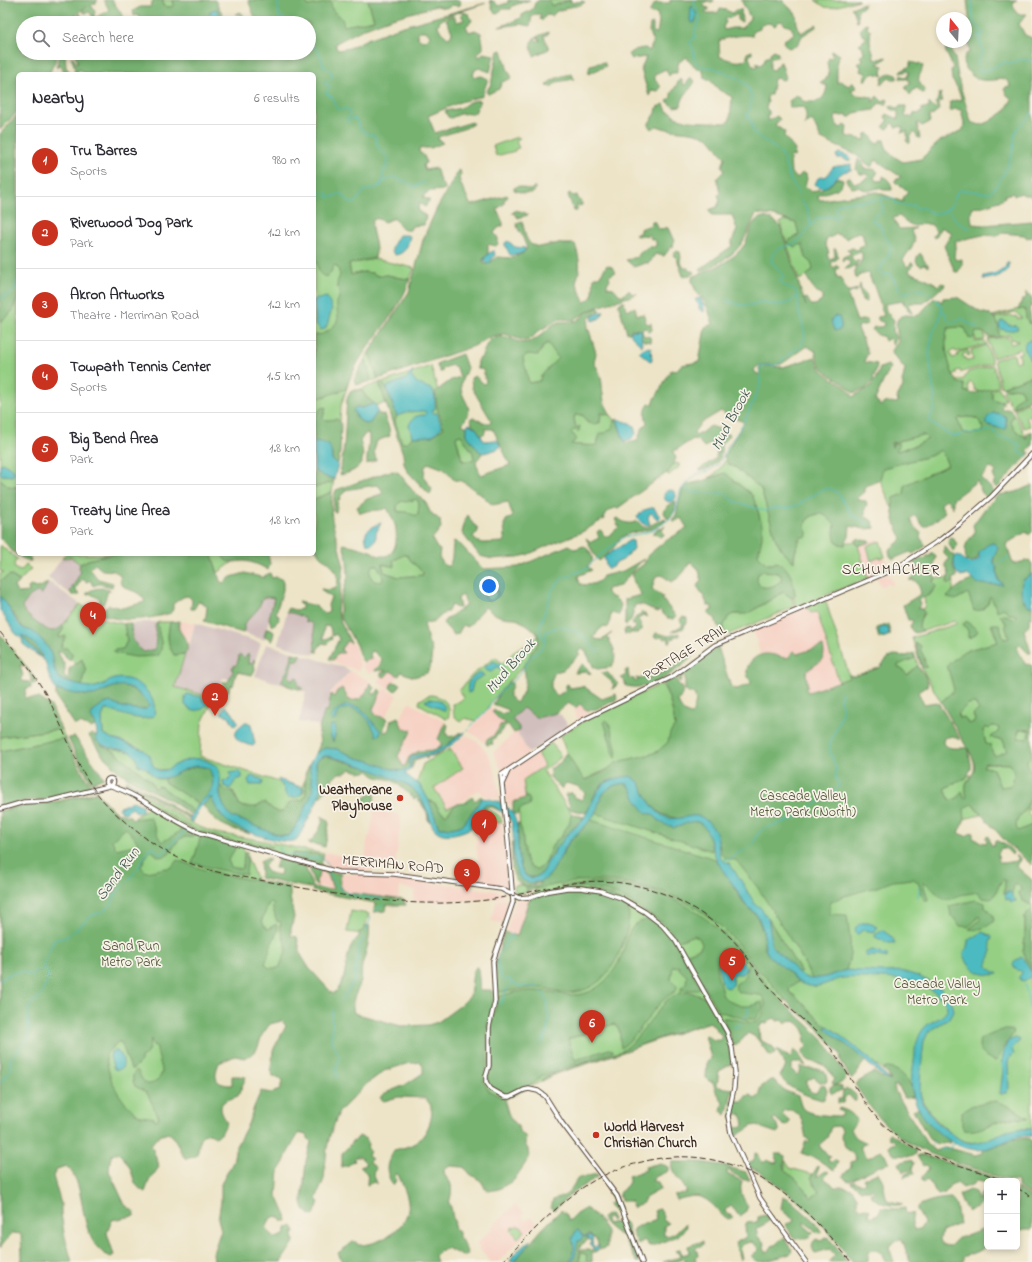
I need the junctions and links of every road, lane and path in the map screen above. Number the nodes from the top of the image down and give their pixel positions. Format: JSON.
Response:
{"nodes":[{"id":1,"x":1032,"y":455,"type":"edge"},
{"id":2,"x":512,"y":766,"type":"junction"},
{"id":3,"x":113,"y":781,"type":"junction"},
{"id":4,"x":502,"y":784,"type":"junction"},
{"id":5,"x":109,"y":785,"type":"junction"},
{"id":6,"x":118,"y":788,"type":"junction"},
{"id":7,"x":0,"y":809,"type":"edge"},
{"id":8,"x":511,"y":880,"type":"junction"},
{"id":9,"x":501,"y":889,"type":"junction"},
{"id":10,"x":513,"y":895,"type":"junction"},
{"id":11,"x":520,"y":898,"type":"junction"},
{"id":12,"x":512,"y":902,"type":"junction"},
{"id":13,"x":642,"y":1262,"type":"edge"},
{"id":14,"x":806,"y":1262,"type":"edge"}],
"edges":[{"from":1,"to":2,"type":"main road","name":"PORTAGE TRAIL"},
{"from":2,"to":4,"type":"main road"},
{"from":2,"to":4,"type":"main road","name":"PORTAGE TRAIL"},
{"from":3,"to":5,"type":"main road"},
{"from":3,"to":5,"type":"main road"},
{"from":3,"to":6,"type":"main road"},
{"from":4,"to":8,"type":"main road"},
{"from":5,"to":6,"type":"main road","name":"MERRIMAN ROAD"},
{"from":5,"to":7,"type":"main road"},
{"from":6,"to":9,"type":"main road","name":"MERRIMAN ROAD"},
{"from":8,"to":9,"type":"main road"},
{"from":8,"to":10,"type":"main road"},
{"from":9,"to":10,"type":"main road","name":"MERRIMAN ROAD"},
{"from":10,"to":11,"type":"main road","name":"MERRIMAN ROAD"},
{"from":10,"to":12,"type":"main road"},
{"from":11,"to":12,"type":"main road"},
{"from":11,"to":14,"type":"main road"},
{"from":12,"to":13,"type":"main road"}]}
